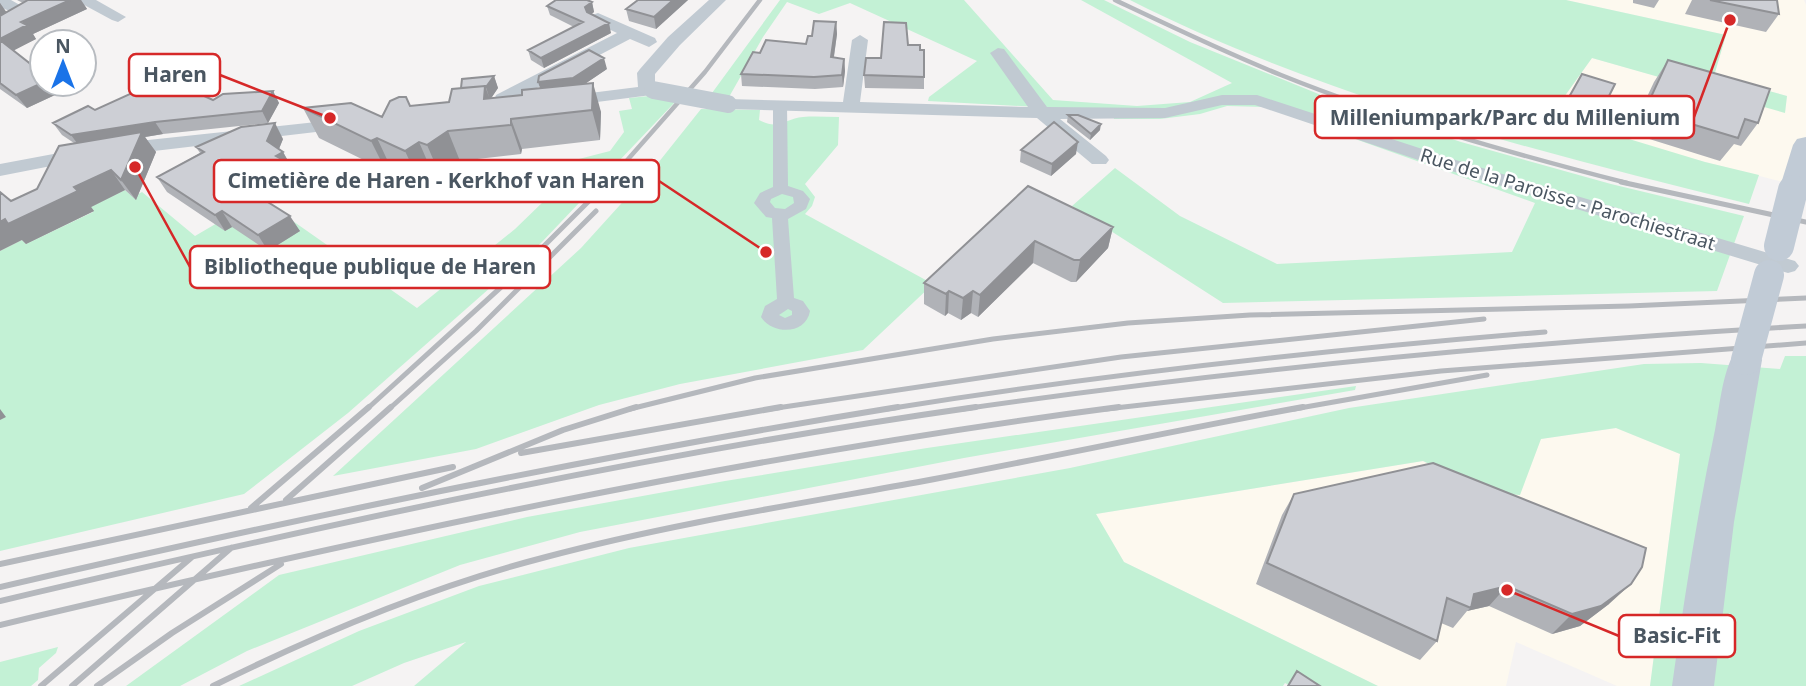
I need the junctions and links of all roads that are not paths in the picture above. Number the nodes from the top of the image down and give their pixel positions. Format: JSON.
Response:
{"nodes":[{"id":1,"x":83,"y":0,"type":"edge"},
{"id":2,"x":719,"y":0,"type":"edge"},
{"id":3,"x":0,"y":1,"type":"edge"},
{"id":4,"x":32,"y":10,"type":"joint"},
{"id":5,"x":118,"y":17,"type":"dead end"},
{"id":6,"x":598,"y":18,"type":"edge"},
{"id":7,"x":4,"y":25,"type":"edge"},
{"id":8,"x":629,"y":33,"type":"junction"},
{"id":9,"x":860,"y":40,"type":"dead end"},
{"id":10,"x":674,"y":41,"type":"junction"},
{"id":11,"x":649,"y":42,"type":"dead end"},
{"id":12,"x":998,"y":53,"type":"dead end"},
{"id":13,"x":650,"y":90,"type":"junction"},
{"id":14,"x":597,"y":97,"type":"junction"},
{"id":15,"x":552,"y":102,"type":"edge"},
{"id":16,"x":728,"y":104,"type":"joint"},
{"id":17,"x":526,"y":105,"type":"edge"},
{"id":18,"x":780,"y":105,"type":"junction"},
{"id":19,"x":851,"y":106,"type":"junction"},
{"id":20,"x":500,"y":108,"type":"junction"},
{"id":21,"x":476,"y":111,"type":"edge"},
{"id":22,"x":1041,"y":112,"type":"junction"},
{"id":23,"x":360,"y":122,"type":"edge"},
{"id":24,"x":1806,"y":145,"type":"edge"},
{"id":25,"x":1099,"y":160,"type":"dead end"},
{"id":26,"x":0,"y":170,"type":"edge"},
{"id":27,"x":781,"y":189,"type":"junction"},
{"id":28,"x":780,"y":215,"type":"junction"},
{"id":29,"x":1766,"y":259,"type":"junction"},
{"id":30,"x":785,"y":333,"type":"dead end"},
{"id":31,"x":1693,"y":686,"type":"edge"}],
"edges":[{"from":1,"to":5,"type":"street"},
{"from":2,"to":10,"type":"street"},
{"from":3,"to":4,"type":"street"},
{"from":4,"to":7,"type":"street"},
{"from":6,"to":8,"type":"street"},
{"from":8,"to":11,"type":"street"},
{"from":8,"to":20,"type":"street"},
{"from":9,"to":19,"type":"street"},
{"from":10,"to":13,"type":"street"},
{"from":10,"to":14,"type":"street"},
{"from":12,"to":22,"type":"street"},
{"from":13,"to":14,"type":"street","name":"Rue de la Paroisse - Parochiestraat"},
{"from":13,"to":16,"type":"street","name":"Rue de la Paroisse - Parochiestraat","bridge":true},
{"from":14,"to":15,"type":"street","name":"Rue de la Paroisse - Parochiestraat"},
{"from":16,"to":18,"type":"street","name":"Rue de la Paroisse - Parochiestraat"},
{"from":17,"to":20,"type":"street"},
{"from":18,"to":19,"type":"street","name":"Rue de la Paroisse - Parochiestraat"},
{"from":18,"to":27,"type":"street"},
{"from":19,"to":22,"type":"street","name":"Rue de la Paroisse - Parochiestraat"},
{"from":20,"to":21,"type":"street"},
{"from":22,"to":25,"type":"street"},
{"from":22,"to":29,"type":"street","name":"Rue de la Paroisse - Parochiestraat"},
{"from":23,"to":26,"type":"street"},
{"from":24,"to":29,"type":"main road","bridge":true},
{"from":27,"to":28,"type":"street"},
{"from":27,"to":28,"type":"street"},
{"from":28,"to":30,"type":"street"},
{"from":29,"to":31,"type":"main road","bridge":true}]}
